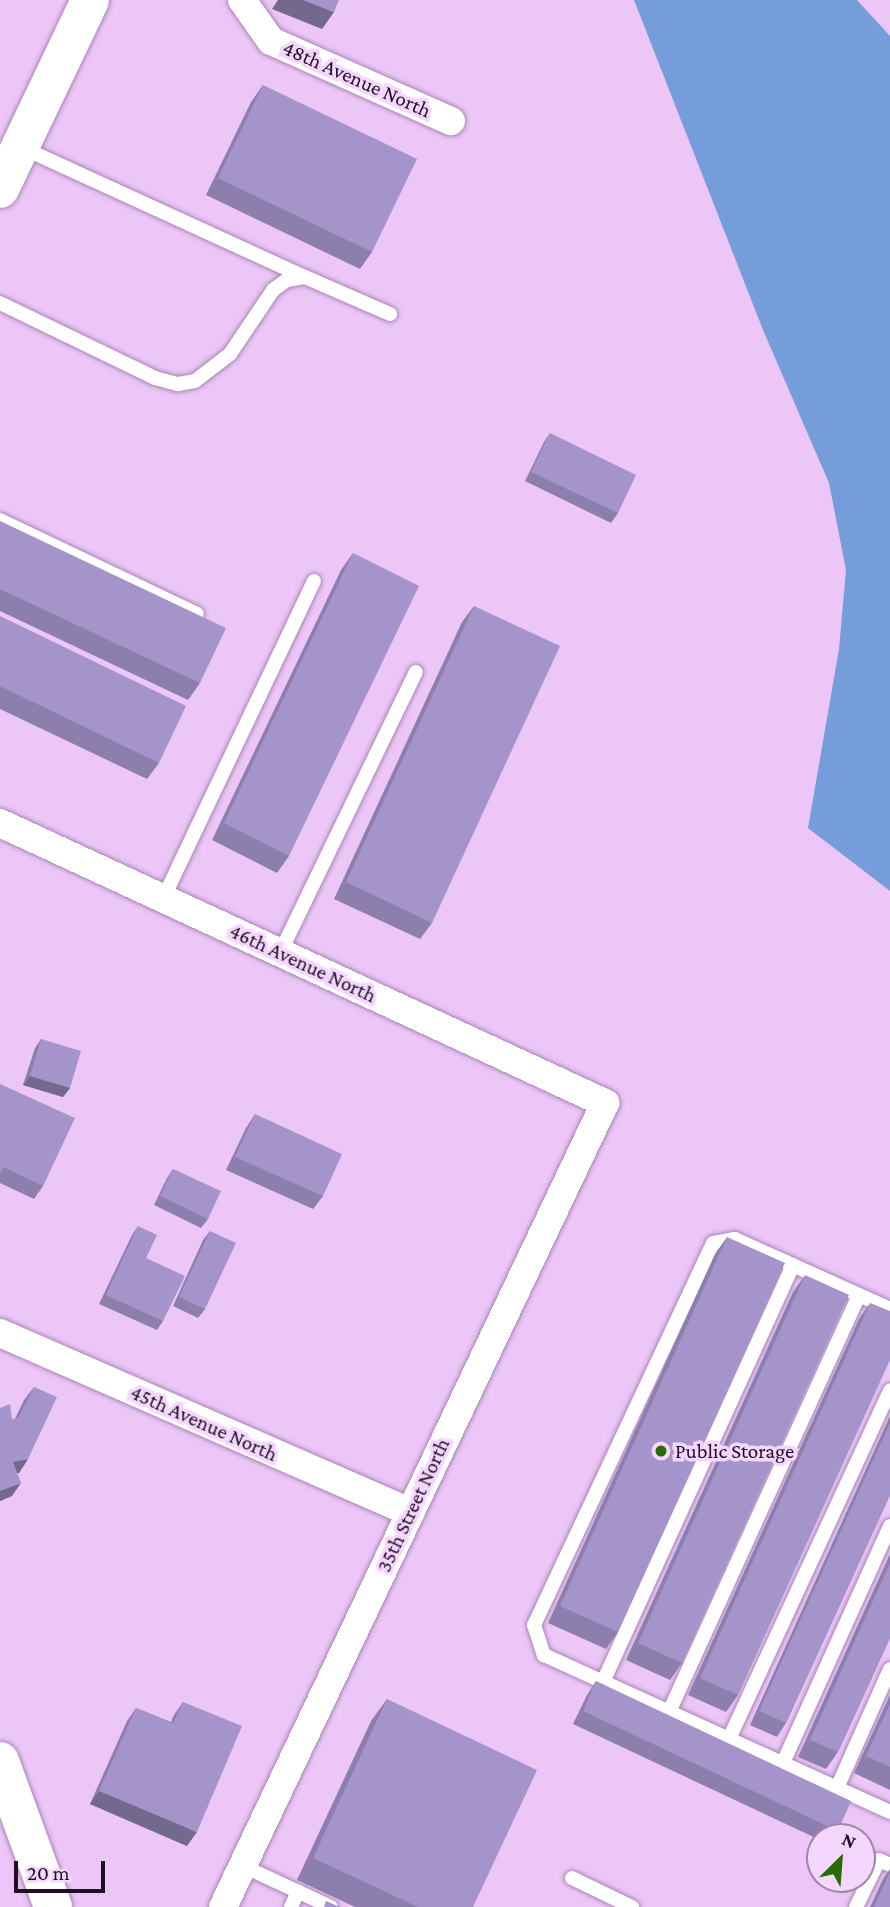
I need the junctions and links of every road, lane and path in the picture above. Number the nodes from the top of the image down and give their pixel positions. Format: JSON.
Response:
{"nodes":[{"id":1,"x":90,"y":0,"type":"edge"},
{"id":2,"x":242,"y":0,"type":"edge"},
{"id":3,"x":451,"y":121,"type":"dead end"},
{"id":4,"x":20,"y":147,"type":"junction"},
{"id":5,"x":0,"y":189,"type":"edge"},
{"id":6,"x":305,"y":277,"type":"junction"},
{"id":7,"x":0,"y":303,"type":"edge"},
{"id":8,"x":390,"y":314,"type":"dead end"},
{"id":9,"x":0,"y":520,"type":"edge"},
{"id":10,"x":314,"y":581,"type":"dead end"},
{"id":11,"x":197,"y":614,"type":"edge"},
{"id":12,"x":416,"y":672,"type":"dead end"},
{"id":13,"x":0,"y":823,"type":"edge"},
{"id":14,"x":163,"y":899,"type":"junction"},
{"id":15,"x":280,"y":953,"type":"junction"},
{"id":16,"x":605,"y":1103,"type":"joint"},
{"id":17,"x":793,"y":1265,"type":"junction"},
{"id":18,"x":859,"y":1295,"type":"junction"},
{"id":19,"x":890,"y":1308,"type":"edge"},
{"id":20,"x":0,"y":1333,"type":"edge"},
{"id":21,"x":890,"y":1391,"type":"edge"},
{"id":22,"x":409,"y":1512,"type":"junction"},
{"id":23,"x":890,"y":1526,"type":"edge"},
{"id":24,"x":890,"y":1669,"type":"edge"},
{"id":25,"x":603,"y":1682,"type":"junction"},
{"id":26,"x":669,"y":1712,"type":"junction"},
{"id":27,"x":730,"y":1739,"type":"junction"},
{"id":28,"x":0,"y":1761,"type":"edge"},
{"id":29,"x":783,"y":1763,"type":"junction"},
{"id":30,"x":837,"y":1788,"type":"junction"},
{"id":31,"x":890,"y":1812,"type":"edge"},
{"id":32,"x":890,"y":1865,"type":"edge"},
{"id":33,"x":243,"y":1866,"type":"junction"},
{"id":34,"x":572,"y":1878,"type":"dead end"},
{"id":35,"x":298,"y":1891,"type":"junction"},
{"id":36,"x":53,"y":1907,"type":"edge"},
{"id":37,"x":223,"y":1907,"type":"edge"},
{"id":38,"x":291,"y":1907,"type":"edge"},
{"id":39,"x":331,"y":1907,"type":"edge"},
{"id":40,"x":632,"y":1907,"type":"edge"},
{"id":41,"x":856,"y":1907,"type":"edge"}],
"edges":[{"from":1,"to":4,"type":"street"},
{"from":2,"to":3,"type":"street","name":"48th Avenue North"},
{"from":4,"to":5,"type":"street"},
{"from":4,"to":6,"type":"lane"},
{"from":6,"to":7,"type":"lane"},
{"from":6,"to":8,"type":"lane"},
{"from":9,"to":11,"type":"lane"},
{"from":10,"to":14,"type":"lane"},
{"from":12,"to":15,"type":"lane"},
{"from":13,"to":14,"type":"street","name":"46th Avenue North"},
{"from":14,"to":15,"type":"street","name":"46th Avenue North"},
{"from":15,"to":16,"type":"street","name":"46th Avenue North"},
{"from":16,"to":22,"type":"street","name":"35th Street North"},
{"from":17,"to":18,"type":"lane"},
{"from":17,"to":25,"type":"lane"},
{"from":17,"to":25,"type":"lane"},
{"from":18,"to":19,"type":"lane"},
{"from":18,"to":26,"type":"lane"},
{"from":20,"to":22,"type":"street","name":"45th Avenue North"},
{"from":21,"to":27,"type":"lane"},
{"from":22,"to":33,"type":"street","name":"35th Street North"},
{"from":23,"to":29,"type":"lane"},
{"from":24,"to":30,"type":"lane"},
{"from":25,"to":26,"type":"lane"},
{"from":26,"to":27,"type":"lane"},
{"from":27,"to":29,"type":"lane"},
{"from":28,"to":36,"type":"street"},
{"from":29,"to":30,"type":"lane"},
{"from":30,"to":31,"type":"lane"},
{"from":32,"to":41,"type":"lane"},
{"from":33,"to":35,"type":"lane"},
{"from":33,"to":37,"type":"street","name":"35th Street North"},
{"from":34,"to":40,"type":"lane"},
{"from":35,"to":38,"type":"lane"},
{"from":35,"to":39,"type":"lane"}]}
